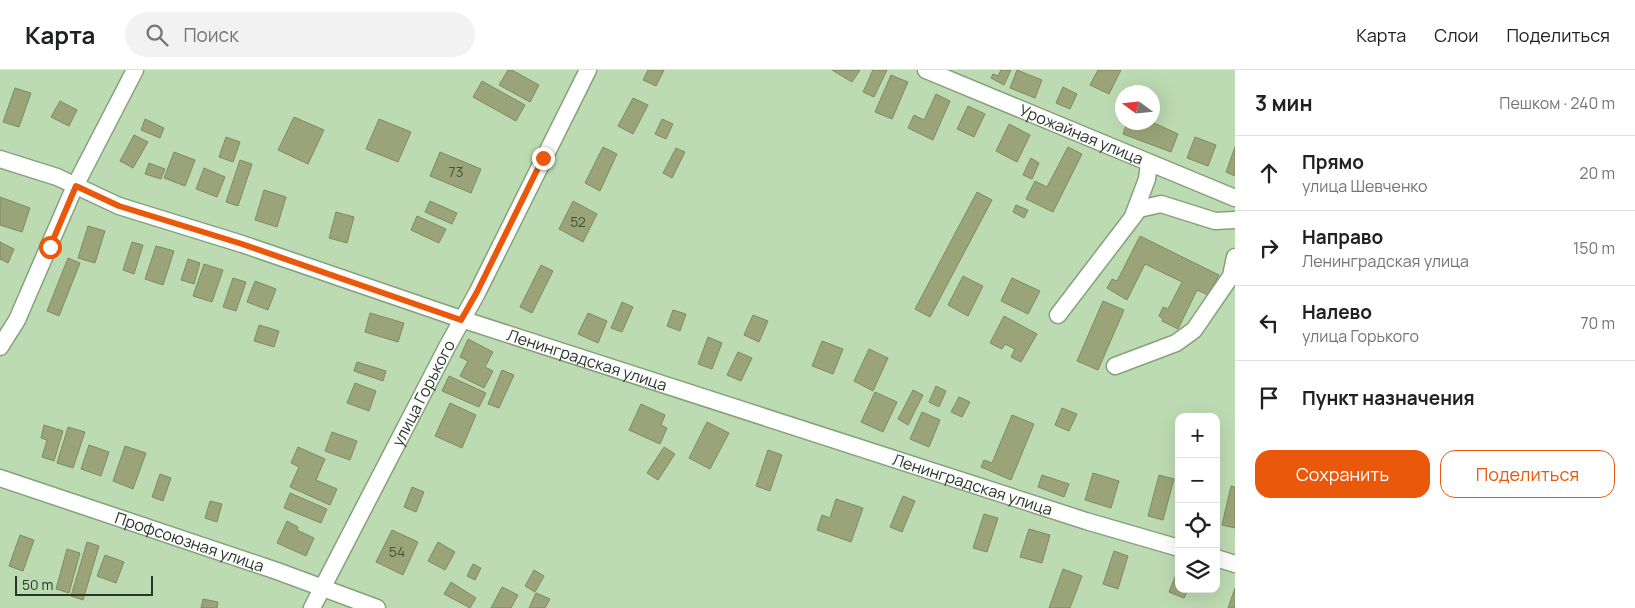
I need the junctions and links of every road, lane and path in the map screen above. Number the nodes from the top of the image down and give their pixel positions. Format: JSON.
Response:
{"nodes":[{"id":1,"x":135,"y":70,"type":"edge"},
{"id":2,"x":588,"y":70,"type":"edge"},
{"id":3,"x":926,"y":70,"type":"edge"},
{"id":4,"x":0,"y":159,"type":"edge"},
{"id":5,"x":1149,"y":164,"type":"junction"},
{"id":6,"x":76,"y":186,"type":"junction"},
{"id":7,"x":1235,"y":198,"type":"edge"},
{"id":8,"x":1133,"y":216,"type":"junction"},
{"id":9,"x":1235,"y":220,"type":"edge"},
{"id":10,"x":1235,"y":257,"type":"edge"},
{"id":11,"x":1058,"y":315,"type":"dead end"},
{"id":12,"x":461,"y":320,"type":"junction"},
{"id":13,"x":0,"y":347,"type":"edge"},
{"id":14,"x":1115,"y":366,"type":"dead end"},
{"id":15,"x":0,"y":478,"type":"edge"},
{"id":16,"x":1175,"y":547,"type":"edge"},
{"id":17,"x":1220,"y":559,"type":"edge"},
{"id":18,"x":1235,"y":564,"type":"edge"},
{"id":19,"x":322,"y":588,"type":"junction"},
{"id":20,"x":312,"y":608,"type":"edge"},
{"id":21,"x":378,"y":608,"type":"edge"}],
"edges":[{"from":1,"to":6,"type":"street"},
{"from":2,"to":12,"type":"street","name":"улица Горького"},
{"from":3,"to":5,"type":"street","name":"Урожайная улица"},
{"from":4,"to":6,"type":"street","name":"Ленинградская улица"},
{"from":5,"to":7,"type":"street","name":"Урожайная улица"},
{"from":5,"to":8,"type":"street"},
{"from":6,"to":12,"type":"street","name":"Ленинградская улица"},
{"from":6,"to":13,"type":"street"},
{"from":8,"to":9,"type":"street"},
{"from":8,"to":11,"type":"street"},
{"from":10,"to":14,"type":"street"},
{"from":12,"to":16,"type":"street","name":"Ленинградская улица"},
{"from":12,"to":19,"type":"street","name":"улица Горького"},
{"from":15,"to":19,"type":"street","name":"Профсоюзная улица"},
{"from":17,"to":18,"type":"street"},
{"from":19,"to":20,"type":"street","name":"улица Горького"},
{"from":19,"to":21,"type":"street","name":"Профсоюзная улица"}]}
